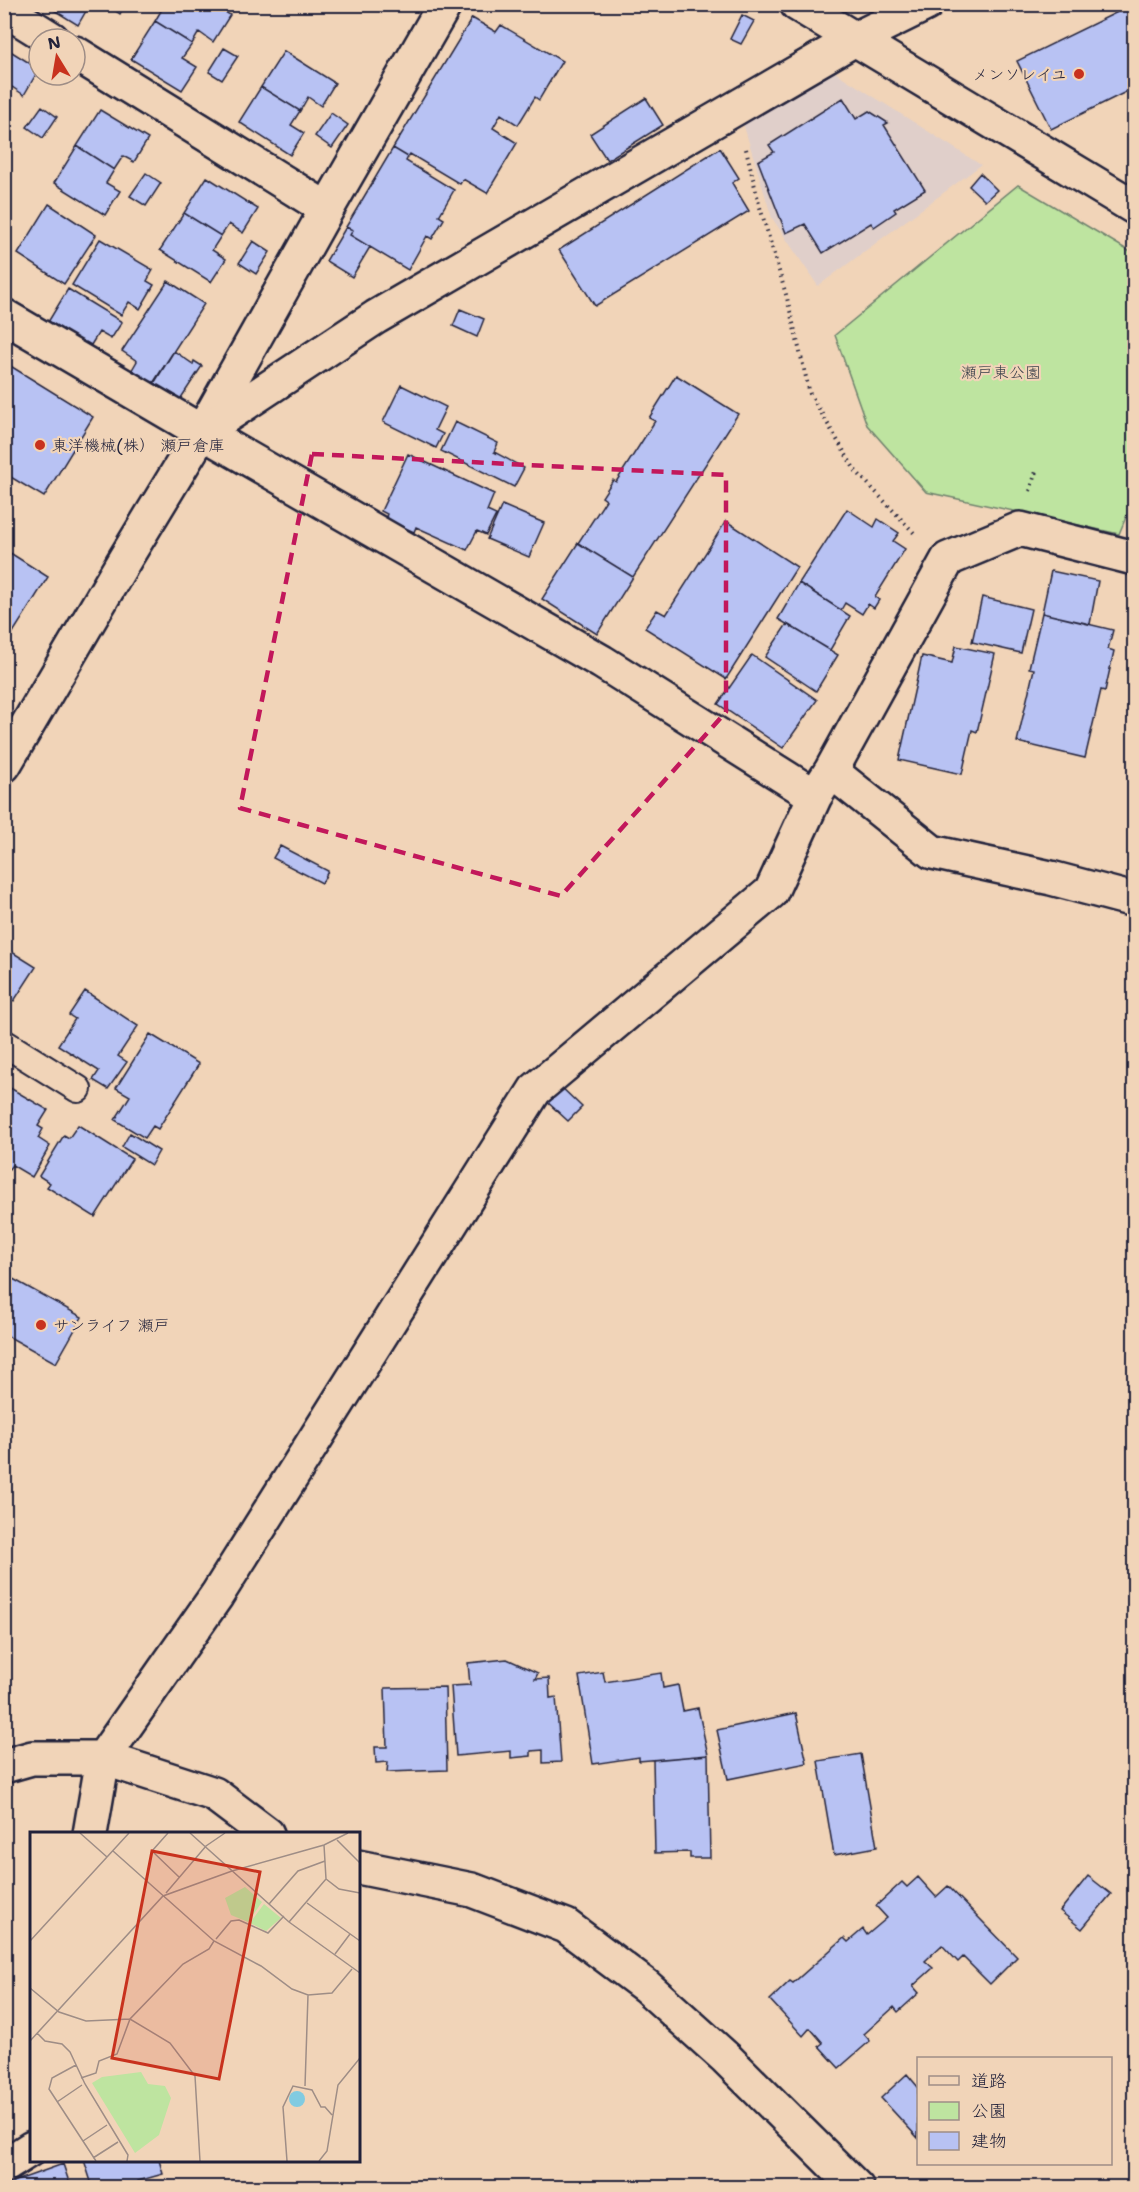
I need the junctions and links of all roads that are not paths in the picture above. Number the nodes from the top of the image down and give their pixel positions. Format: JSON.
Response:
{"nodes":[{"id":1,"x":445,"y":4,"type":"edge"},
{"id":2,"x":796,"y":4,"type":"edge"},
{"id":3,"x":926,"y":4,"type":"edge"},
{"id":4,"x":4,"y":9,"type":"edge"},
{"id":5,"x":33,"y":27,"type":"edge"},
{"id":6,"x":853,"y":40,"type":"junction"},
{"id":7,"x":87,"y":60,"type":"edge"},
{"id":8,"x":1134,"y":207,"type":"edge"},
{"id":9,"x":327,"y":209,"type":"junction"},
{"id":10,"x":4,"y":316,"type":"edge"},
{"id":11,"x":202,"y":432,"type":"junction"},
{"id":12,"x":1134,"y":558,"type":"edge"},
{"id":13,"x":4,"y":765,"type":"edge"},
{"id":14,"x":823,"y":783,"type":"junction"},
{"id":15,"x":1134,"y":900,"type":"edge"},
{"id":16,"x":4,"y":1043,"type":"edge"},
{"id":17,"x":78,"y":1089,"type":"dead end"},
{"id":18,"x":103,"y":1758,"type":"junction"},
{"id":19,"x":4,"y":1766,"type":"edge"},
{"id":20,"x":90,"y":1832,"type":"edge"},
{"id":21,"x":266,"y":1832,"type":"edge"},
{"id":22,"x":360,"y":1868,"type":"edge"},
{"id":23,"x":30,"y":2149,"type":"edge"},
{"id":24,"x":4,"y":2166,"type":"edge"},
{"id":25,"x":857,"y":2187,"type":"edge"}],
"edges":[{"from":1,"to":9,"type":"street"},
{"from":2,"to":6,"type":"street"},
{"from":3,"to":6,"type":"street"},
{"from":4,"to":5,"type":"street"},
{"from":6,"to":8,"type":"street"},
{"from":6,"to":11,"type":"street"},
{"from":7,"to":9,"type":"street"},
{"from":9,"to":11,"type":"street"},
{"from":10,"to":11,"type":"street"},
{"from":11,"to":13,"type":"street"},
{"from":11,"to":14,"type":"street"},
{"from":12,"to":14,"type":"street"},
{"from":14,"to":15,"type":"street"},
{"from":14,"to":18,"type":"street"},
{"from":16,"to":17,"type":"lane"},
{"from":18,"to":19,"type":"street"},
{"from":18,"to":20,"type":"street"},
{"from":18,"to":21,"type":"street"},
{"from":22,"to":25,"type":"street"},
{"from":23,"to":24,"type":"street"}]}
